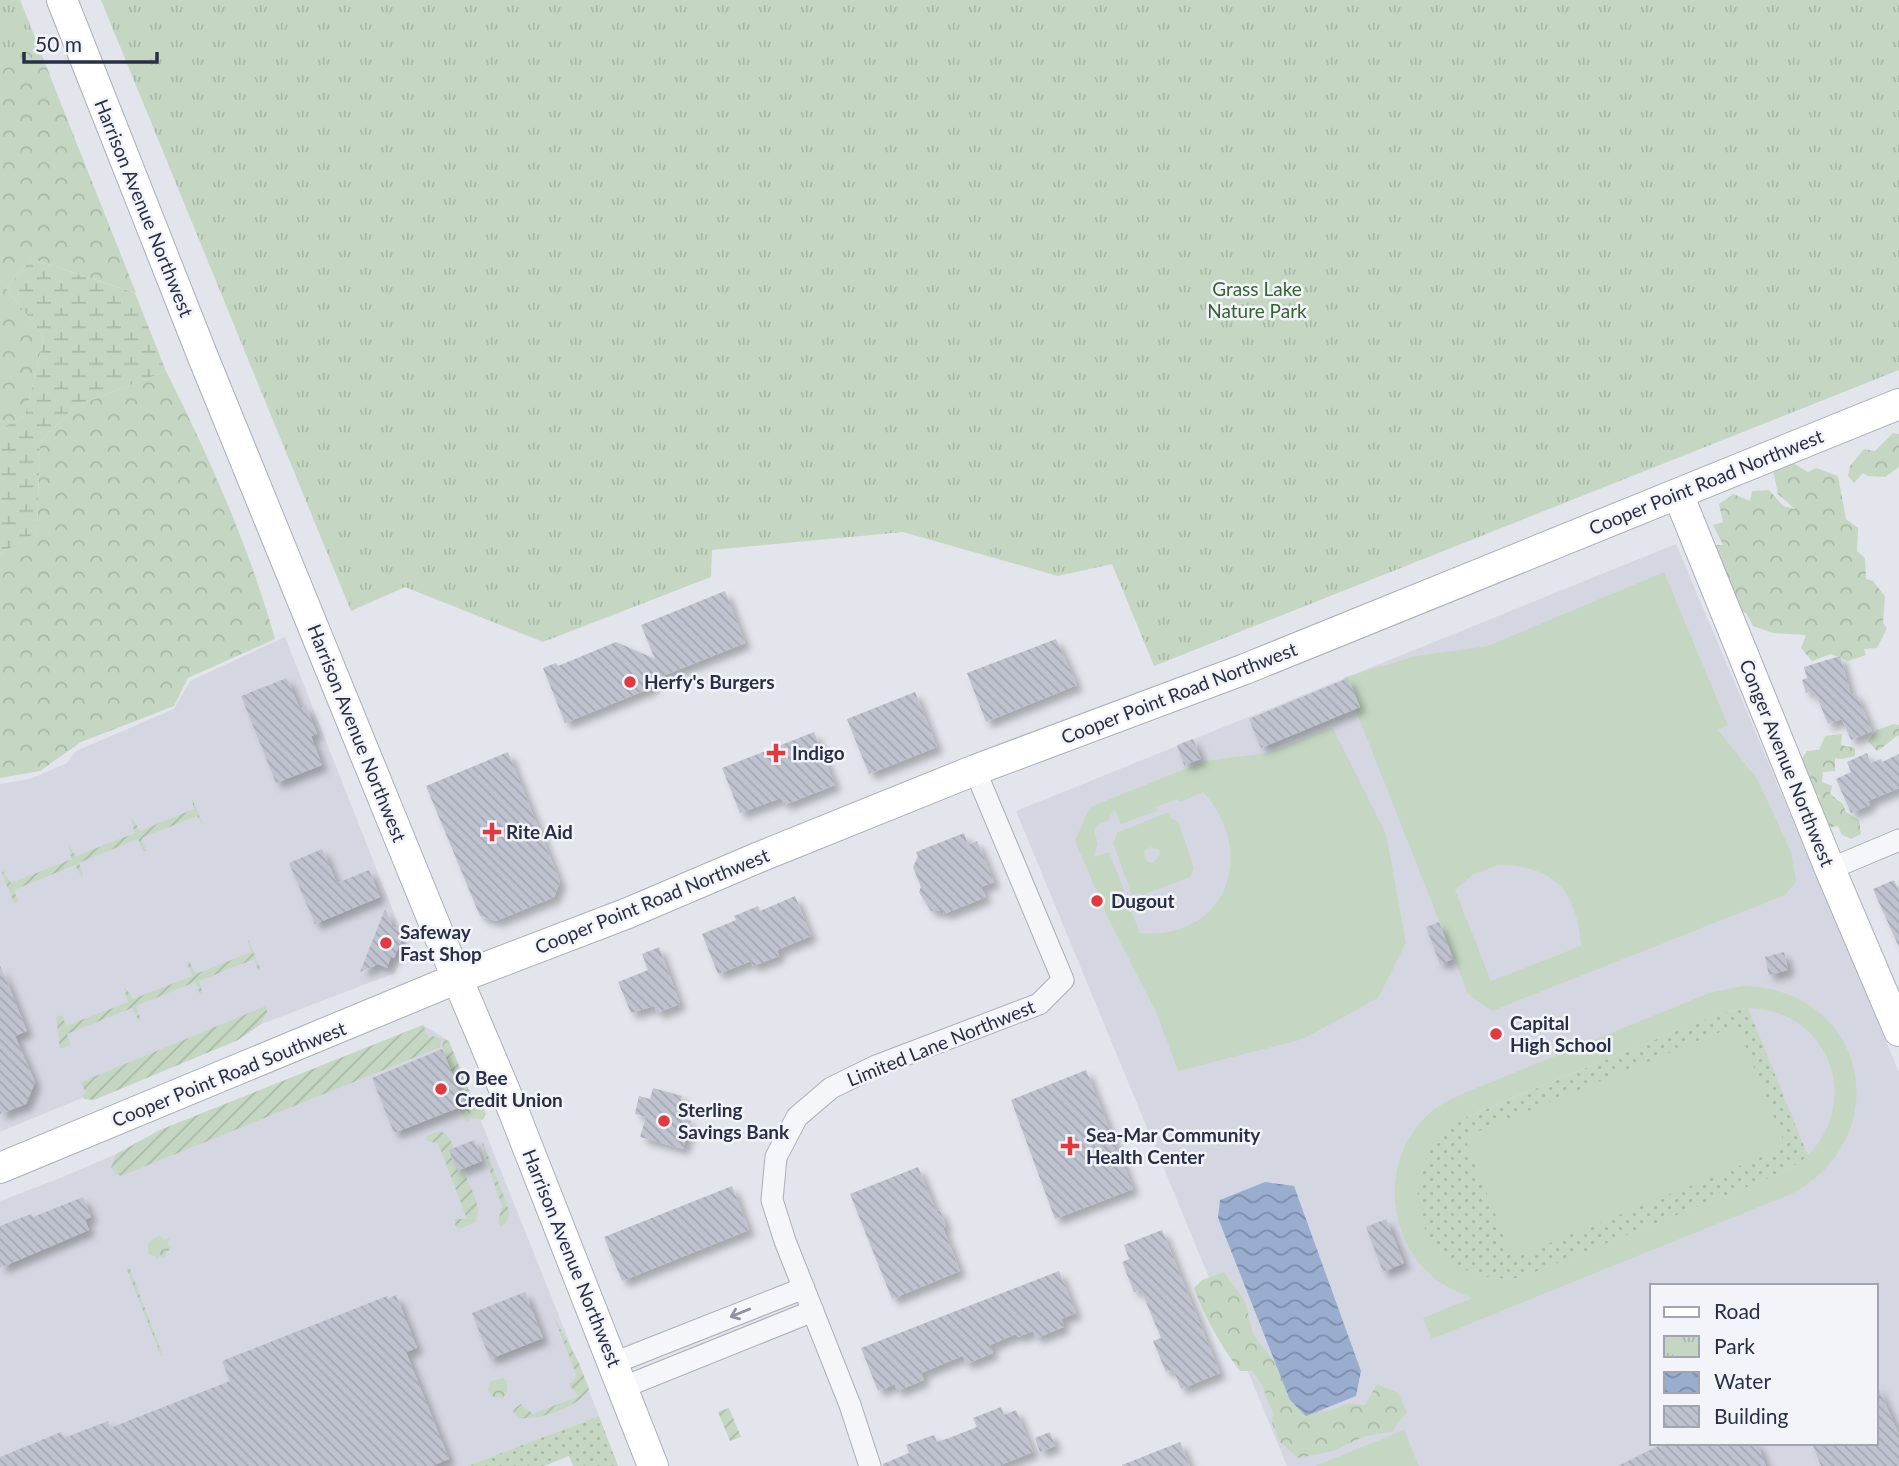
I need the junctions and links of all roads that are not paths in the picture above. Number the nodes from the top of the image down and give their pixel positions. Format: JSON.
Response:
{"nodes":[{"id":1,"x":62,"y":0,"type":"edge"},
{"id":2,"x":1899,"y":404,"type":"edge"},
{"id":3,"x":1678,"y":494,"type":"junction"},
{"id":4,"x":975,"y":770,"type":"junction"},
{"id":5,"x":1899,"y":840,"type":"edge"},
{"id":6,"x":1830,"y":869,"type":"junction"},
{"id":7,"x":458,"y":978,"type":"junction"},
{"id":8,"x":1899,"y":1031,"type":"edge"},
{"id":9,"x":0,"y":1168,"type":"edge"},
{"id":10,"x":804,"y":1288,"type":"junction"},
{"id":11,"x":813,"y":1311,"type":"junction"},
{"id":12,"x":619,"y":1375,"type":"junction"},
{"id":13,"x":653,"y":1466,"type":"edge"},
{"id":14,"x":870,"y":1466,"type":"edge"}],
"edges":[{"from":1,"to":7,"type":"main road","name":"Harrison Avenue Northwest"},
{"from":2,"to":3,"type":"main road","name":"Cooper Point Road Northwest"},
{"from":3,"to":4,"type":"main road","name":"Cooper Point Road Northwest"},
{"from":3,"to":6,"type":"main road","name":"Conger Avenue Northwest"},
{"from":4,"to":7,"type":"main road","name":"Cooper Point Road Northwest"},
{"from":4,"to":10,"type":"street","name":"Limited Lane Northwest"},
{"from":5,"to":6,"type":"street"},
{"from":6,"to":8,"type":"main road","name":"Conger Avenue Northwest"},
{"from":7,"to":9,"type":"main road","name":"Cooper Point Road Southwest"},
{"from":7,"to":12,"type":"main road","name":"Harrison Avenue Northwest"},
{"from":10,"to":11,"type":"street","name":"Limited Lane Northwest"},
{"from":10,"to":12,"type":"street","one_way":true},
{"from":11,"to":12,"type":"street"},
{"from":11,"to":14,"type":"street","name":"Limited Lane Northwest"},
{"from":12,"to":13,"type":"main road","name":"Harrison Avenue Northwest"}]}
